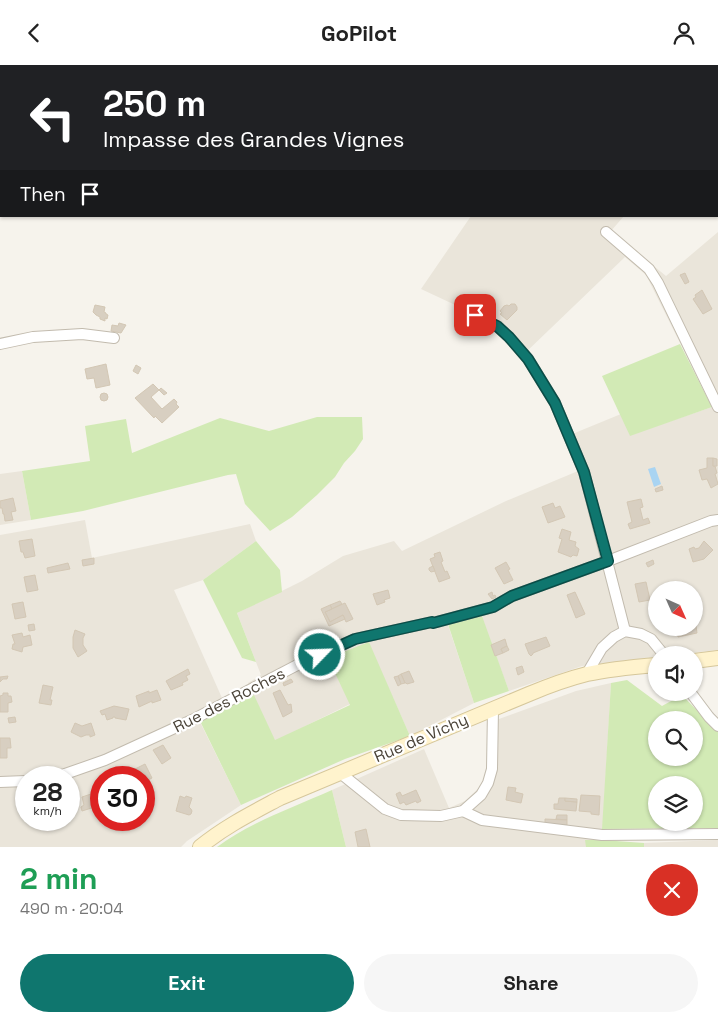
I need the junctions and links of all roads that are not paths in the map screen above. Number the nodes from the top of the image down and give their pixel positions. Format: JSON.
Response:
{"nodes":[{"id":1,"x":606,"y":232,"type":"dead end"},
{"id":2,"x":475,"y":315,"type":"dead end"},
{"id":3,"x":114,"y":338,"type":"dead end"},
{"id":4,"x":0,"y":344,"type":"edge"},
{"id":5,"x":718,"y":407,"type":"edge"},
{"id":6,"x":718,"y":519,"type":"edge"},
{"id":7,"x":608,"y":561,"type":"junction"},
{"id":8,"x":625,"y":631,"type":"junction"},
{"id":9,"x":657,"y":646,"type":"edge"},
{"id":10,"x":718,"y":658,"type":"edge"},
{"id":11,"x":703,"y":660,"type":"edge"},
{"id":12,"x":648,"y":666,"type":"edge"},
{"id":13,"x":589,"y":674,"type":"junction"},
{"id":14,"x":697,"y":701,"type":"edge"},
{"id":15,"x":493,"y":709,"type":"junction"},
{"id":16,"x":718,"y":726,"type":"edge"},
{"id":17,"x":80,"y":769,"type":"edge"},
{"id":18,"x":341,"y":772,"type":"junction"},
{"id":19,"x":15,"y":781,"type":"edge"},
{"id":20,"x":0,"y":782,"type":"edge"},
{"id":21,"x":463,"y":811,"type":"junction"},
{"id":22,"x":718,"y":834,"type":"edge"},
{"id":23,"x":200,"y":847,"type":"edge"}],
"edges":[{"from":1,"to":5,"type":"street"},
{"from":2,"to":7,"type":"street"},
{"from":3,"to":4,"type":"street"},
{"from":6,"to":7,"type":"street","name":"Rue des Roches"},
{"from":7,"to":8,"type":"street"},
{"from":7,"to":17,"type":"street","name":"Rue des Roches"},
{"from":8,"to":9,"type":"street"},
{"from":8,"to":13,"type":"street"},
{"from":10,"to":11,"type":"street"},
{"from":12,"to":13,"type":"street","name":"Rue de Vichy"},
{"from":13,"to":15,"type":"street","name":"Rue de Vichy"},
{"from":14,"to":16,"type":"street"},
{"from":15,"to":18,"type":"street","name":"Rue de Vichy"},
{"from":15,"to":21,"type":"street"},
{"from":18,"to":21,"type":"street"},
{"from":18,"to":23,"type":"street","name":"Rue de Vichy"},
{"from":19,"to":20,"type":"street"},
{"from":21,"to":22,"type":"street"}]}
